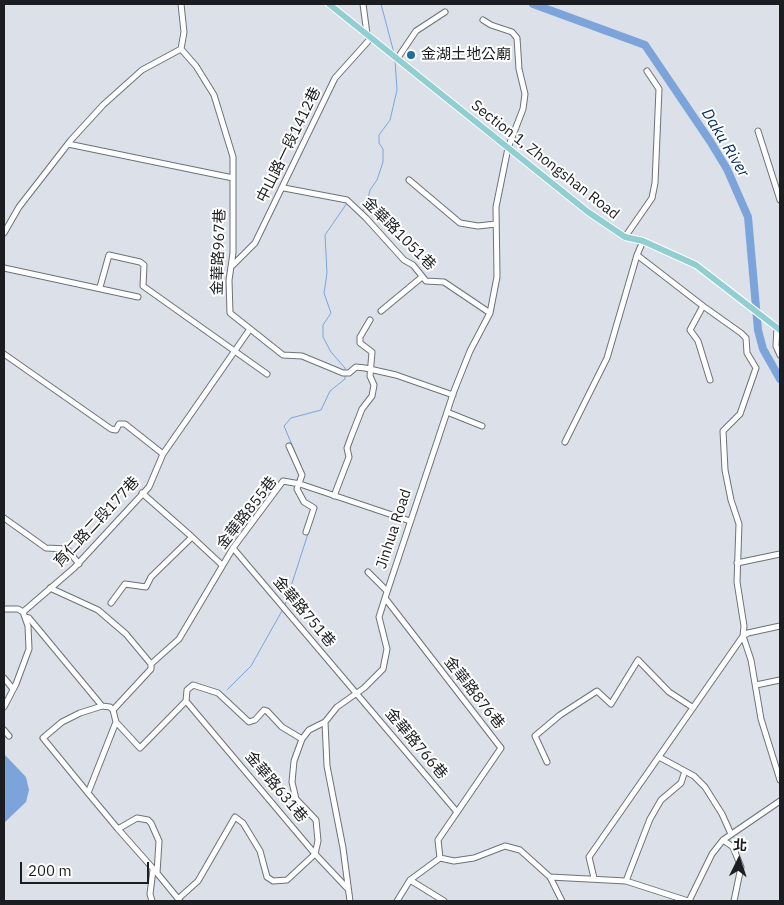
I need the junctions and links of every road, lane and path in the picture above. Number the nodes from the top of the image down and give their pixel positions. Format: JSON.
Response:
{"nodes":[{"id":1,"x":181,"y":4,"type":"edge"},
{"id":2,"x":328,"y":4,"type":"edge"},
{"id":3,"x":363,"y":4,"type":"edge"},
{"id":4,"x":445,"y":12,"type":"dead end"},
{"id":5,"x":483,"y":20,"type":"dead end"},
{"id":6,"x":369,"y":36,"type":"junction"},
{"id":7,"x":181,"y":48,"type":"junction"},
{"id":8,"x":395,"y":57,"type":"junction"},
{"id":9,"x":647,"y":71,"type":"dead end"},
{"id":10,"x":758,"y":131,"type":"dead end"},
{"id":11,"x":68,"y":144,"type":"junction"},
{"id":12,"x":508,"y":148,"type":"junction"},
{"id":13,"x":233,"y":178,"type":"junction"},
{"id":14,"x":409,"y":180,"type":"dead end"},
{"id":15,"x":284,"y":188,"type":"junction"},
{"id":16,"x":780,"y":200,"type":"edge"},
{"id":17,"x":496,"y":224,"type":"junction"},
{"id":18,"x":4,"y":233,"type":"edge"},
{"id":19,"x":625,"y":237,"type":"junction"},
{"id":20,"x":643,"y":242,"type":"junction"},
{"id":21,"x":637,"y":255,"type":"junction"},
{"id":22,"x":233,"y":265,"type":"junction"},
{"id":23,"x":4,"y":268,"type":"edge"},
{"id":24,"x":422,"y":277,"type":"junction"},
{"id":25,"x":100,"y":287,"type":"junction"},
{"id":26,"x":138,"y":297,"type":"dead end"},
{"id":27,"x":702,"y":306,"type":"junction"},
{"id":28,"x":381,"y":311,"type":"dead end"},
{"id":29,"x":490,"y":313,"type":"junction"},
{"id":30,"x":370,"y":320,"type":"dead end"},
{"id":31,"x":779,"y":329,"type":"edge"},
{"id":32,"x":250,"y":330,"type":"junction"},
{"id":33,"x":235,"y":352,"type":"junction"},
{"id":34,"x":4,"y":354,"type":"edge"},
{"id":35,"x":780,"y":356,"type":"edge"},
{"id":36,"x":370,"y":370,"type":"junction"},
{"id":37,"x":267,"y":374,"type":"dead end"},
{"id":38,"x":710,"y":380,"type":"dead end"},
{"id":39,"x":453,"y":395,"type":"junction"},
{"id":40,"x":447,"y":412,"type":"junction"},
{"id":41,"x":482,"y":426,"type":"dead end"},
{"id":42,"x":566,"y":442,"type":"dead end"},
{"id":43,"x":289,"y":446,"type":"dead end"},
{"id":44,"x":163,"y":454,"type":"junction"},
{"id":45,"x":301,"y":484,"type":"junction"},
{"id":46,"x":142,"y":493,"type":"junction"},
{"id":47,"x":334,"y":496,"type":"junction"},
{"id":48,"x":4,"y":518,"type":"edge"},
{"id":49,"x":410,"y":521,"type":"junction"},
{"id":50,"x":306,"y":532,"type":"dead end"},
{"id":51,"x":192,"y":538,"type":"junction"},
{"id":52,"x":233,"y":548,"type":"junction"},
{"id":53,"x":780,"y":554,"type":"edge"},
{"id":54,"x":737,"y":563,"type":"junction"},
{"id":55,"x":79,"y":564,"type":"junction"},
{"id":56,"x":222,"y":565,"type":"junction"},
{"id":57,"x":368,"y":572,"type":"dead end"},
{"id":58,"x":50,"y":588,"type":"junction"},
{"id":59,"x":387,"y":591,"type":"junction"},
{"id":60,"x":385,"y":598,"type":"junction"},
{"id":61,"x":111,"y":603,"type":"dead end"},
{"id":62,"x":4,"y":609,"type":"edge"},
{"id":63,"x":24,"y":614,"type":"junction"},
{"id":64,"x":780,"y":626,"type":"edge"},
{"id":65,"x":743,"y":636,"type":"junction"},
{"id":66,"x":151,"y":664,"type":"junction"},
{"id":67,"x":4,"y":678,"type":"edge"},
{"id":68,"x":780,"y":680,"type":"edge"},
{"id":69,"x":756,"y":686,"type":"junction"},
{"id":70,"x":13,"y":689,"type":"junction"},
{"id":71,"x":356,"y":693,"type":"junction"},
{"id":72,"x":186,"y":700,"type":"junction"},
{"id":73,"x":102,"y":706,"type":"junction"},
{"id":74,"x":4,"y":707,"type":"edge"},
{"id":75,"x":692,"y":708,"type":"junction"},
{"id":76,"x":114,"y":710,"type":"junction"},
{"id":77,"x":116,"y":722,"type":"junction"},
{"id":78,"x":325,"y":722,"type":"junction"},
{"id":79,"x":4,"y":730,"type":"edge"},
{"id":80,"x":9,"y":736,"type":"dead end"},
{"id":81,"x":302,"y":739,"type":"junction"},
{"id":82,"x":659,"y":757,"type":"junction"},
{"id":83,"x":546,"y":762,"type":"dead end"},
{"id":84,"x":685,"y":771,"type":"junction"},
{"id":85,"x":780,"y":780,"type":"edge"},
{"id":86,"x":88,"y":793,"type":"junction"},
{"id":87,"x":780,"y":801,"type":"edge"},
{"id":88,"x":457,"y":812,"type":"junction"},
{"id":89,"x":118,"y":829,"type":"junction"},
{"id":90,"x":731,"y":834,"type":"junction"},
{"id":91,"x":724,"y":840,"type":"junction"},
{"id":92,"x":315,"y":854,"type":"junction"},
{"id":93,"x":440,"y":858,"type":"junction"},
{"id":94,"x":155,"y":871,"type":"junction"},
{"id":95,"x":550,"y":877,"type":"junction"},
{"id":96,"x":594,"y":878,"type":"junction"},
{"id":97,"x":410,"y":880,"type":"junction"},
{"id":98,"x":626,"y":881,"type":"junction"},
{"id":99,"x":348,"y":889,"type":"junction"},
{"id":100,"x":179,"y":900,"type":"edge"},
{"id":101,"x":561,"y":900,"type":"edge"},
{"id":102,"x":152,"y":901,"type":"edge"},
{"id":103,"x":350,"y":901,"type":"edge"},
{"id":104,"x":397,"y":901,"type":"edge"},
{"id":105,"x":444,"y":901,"type":"edge"},
{"id":106,"x":689,"y":901,"type":"edge"},
{"id":107,"x":734,"y":901,"type":"edge"}],
"edges":[{"from":1,"to":7,"type":"street"},
{"from":2,"to":6,"type":"main road","name":"Section 1, Zhongshan Road"},
{"from":3,"to":6,"type":"street"},
{"from":4,"to":8,"type":"street"},
{"from":5,"to":12,"type":"street","name":"Jinhua Road"},
{"from":6,"to":8,"type":"main road","name":"Section 1, Zhongshan Road"},
{"from":6,"to":15,"type":"street","name":"中山路一段1412巷"},
{"from":7,"to":11,"type":"street"},
{"from":7,"to":13,"type":"street","name":"金華路967巷"},
{"from":8,"to":12,"type":"main road","name":"Section 1, Zhongshan Road"},
{"from":9,"to":19,"type":"street"},
{"from":10,"to":16,"type":"street"},
{"from":11,"to":13,"type":"street"},
{"from":11,"to":18,"type":"street"},
{"from":12,"to":17,"type":"street","name":"Jinhua Road"},
{"from":12,"to":19,"type":"main road","name":"Section 1, Zhongshan Road"},
{"from":13,"to":22,"type":"street","name":"金華路967巷"},
{"from":14,"to":17,"type":"street"},
{"from":15,"to":22,"type":"street","name":"中山路一段1412巷"},
{"from":15,"to":24,"type":"street","name":"金華路1051巷"},
{"from":17,"to":29,"type":"street","name":"Jinhua Road"},
{"from":19,"to":20,"type":"main road","name":"Section 1, Zhongshan Road"},
{"from":20,"to":21,"type":"street"},
{"from":20,"to":31,"type":"main road","name":"Section 1, Zhongshan Road"},
{"from":21,"to":27,"type":"street"},
{"from":21,"to":42,"type":"street"},
{"from":22,"to":32,"type":"street","name":"金華路967巷"},
{"from":23,"to":25,"type":"street"},
{"from":24,"to":28,"type":"street"},
{"from":24,"to":29,"type":"street","name":"金華路1051巷"},
{"from":25,"to":26,"type":"street"},
{"from":25,"to":33,"type":"street"},
{"from":27,"to":38,"type":"street"},
{"from":27,"to":54,"type":"street"},
{"from":29,"to":39,"type":"street","name":"Jinhua Road"},
{"from":30,"to":36,"type":"street"},
{"from":31,"to":35,"type":"street"},
{"from":32,"to":33,"type":"street","name":"育仁路二段177巷"},
{"from":32,"to":36,"type":"street","name":"金華路967巷"},
{"from":33,"to":37,"type":"street"},
{"from":33,"to":44,"type":"street","name":"育仁路二段177巷"},
{"from":34,"to":44,"type":"street"},
{"from":36,"to":39,"type":"street","name":"金華路967巷"},
{"from":36,"to":47,"type":"street"},
{"from":39,"to":40,"type":"street","name":"Jinhua Road"},
{"from":40,"to":41,"type":"street"},
{"from":40,"to":49,"type":"street","name":"Jinhua Road"},
{"from":43,"to":45,"type":"street"},
{"from":44,"to":46,"type":"street","name":"育仁路二段177巷"},
{"from":45,"to":47,"type":"street","name":"金華路855巷"},
{"from":45,"to":50,"type":"street"},
{"from":45,"to":52,"type":"street","name":"金華路855巷"},
{"from":46,"to":51,"type":"street"},
{"from":46,"to":55,"type":"street","name":"育仁路二段177巷"},
{"from":47,"to":49,"type":"street","name":"金華路855巷"},
{"from":48,"to":55,"type":"street"},
{"from":49,"to":59,"type":"street","name":"Jinhua Road"},
{"from":51,"to":56,"type":"street"},
{"from":51,"to":61,"type":"street"},
{"from":52,"to":56,"type":"street","name":"金華路855巷"},
{"from":52,"to":71,"type":"street","name":"金華路751巷"},
{"from":53,"to":54,"type":"street"},
{"from":54,"to":65,"type":"street"},
{"from":55,"to":58,"type":"street","name":"育仁路二段177巷"},
{"from":56,"to":66,"type":"street","name":"金華路855巷"},
{"from":57,"to":59,"type":"street"},
{"from":58,"to":63,"type":"street","name":"育仁路二段177巷"},
{"from":58,"to":66,"type":"street"},
{"from":59,"to":60,"type":"street","name":"Jinhua Road"},
{"from":60,"to":71,"type":"street","name":"Jinhua Road"},
{"from":60,"to":88,"type":"street","name":"金華路876巷"},
{"from":62,"to":63,"type":"street"},
{"from":63,"to":70,"type":"street"},
{"from":63,"to":73,"type":"street"},
{"from":64,"to":65,"type":"street"},
{"from":65,"to":69,"type":"street"},
{"from":65,"to":75,"type":"street"},
{"from":66,"to":76,"type":"street","name":"金華路855巷"},
{"from":67,"to":70,"type":"street"},
{"from":68,"to":69,"type":"street"},
{"from":69,"to":85,"type":"street"},
{"from":70,"to":74,"type":"street"},
{"from":71,"to":78,"type":"street","name":"Jinhua Road"},
{"from":71,"to":88,"type":"street","name":"金華路766巷"},
{"from":72,"to":77,"type":"street"},
{"from":72,"to":81,"type":"street"},
{"from":72,"to":92,"type":"street","name":"金華路631巷"},
{"from":73,"to":76,"type":"street"},
{"from":73,"to":86,"type":"street"},
{"from":75,"to":82,"type":"street"},
{"from":75,"to":83,"type":"street"},
{"from":76,"to":77,"type":"street"},
{"from":77,"to":86,"type":"street"},
{"from":78,"to":81,"type":"street","name":"Jinhua Road"},
{"from":78,"to":99,"type":"street"},
{"from":79,"to":80,"type":"street"},
{"from":81,"to":92,"type":"street"},
{"from":82,"to":84,"type":"street"},
{"from":82,"to":96,"type":"street"},
{"from":84,"to":90,"type":"street"},
{"from":84,"to":98,"type":"street"},
{"from":86,"to":89,"type":"street"},
{"from":87,"to":90,"type":"street"},
{"from":88,"to":93,"type":"street","name":"金華路876巷"},
{"from":89,"to":94,"type":"street"},
{"from":89,"to":94,"type":"street"},
{"from":90,"to":91,"type":"street"},
{"from":91,"to":106,"type":"street"},
{"from":91,"to":107,"type":"street"},
{"from":92,"to":99,"type":"street","name":"金華路631巷"},
{"from":92,"to":100,"type":"street"},
{"from":93,"to":95,"type":"street"},
{"from":93,"to":97,"type":"street"},
{"from":94,"to":100,"type":"street"},
{"from":94,"to":102,"type":"street"},
{"from":95,"to":96,"type":"street"},
{"from":95,"to":101,"type":"street"},
{"from":96,"to":98,"type":"street"},
{"from":97,"to":104,"type":"street"},
{"from":97,"to":105,"type":"street"},
{"from":98,"to":106,"type":"street"},
{"from":99,"to":103,"type":"street"}]}
